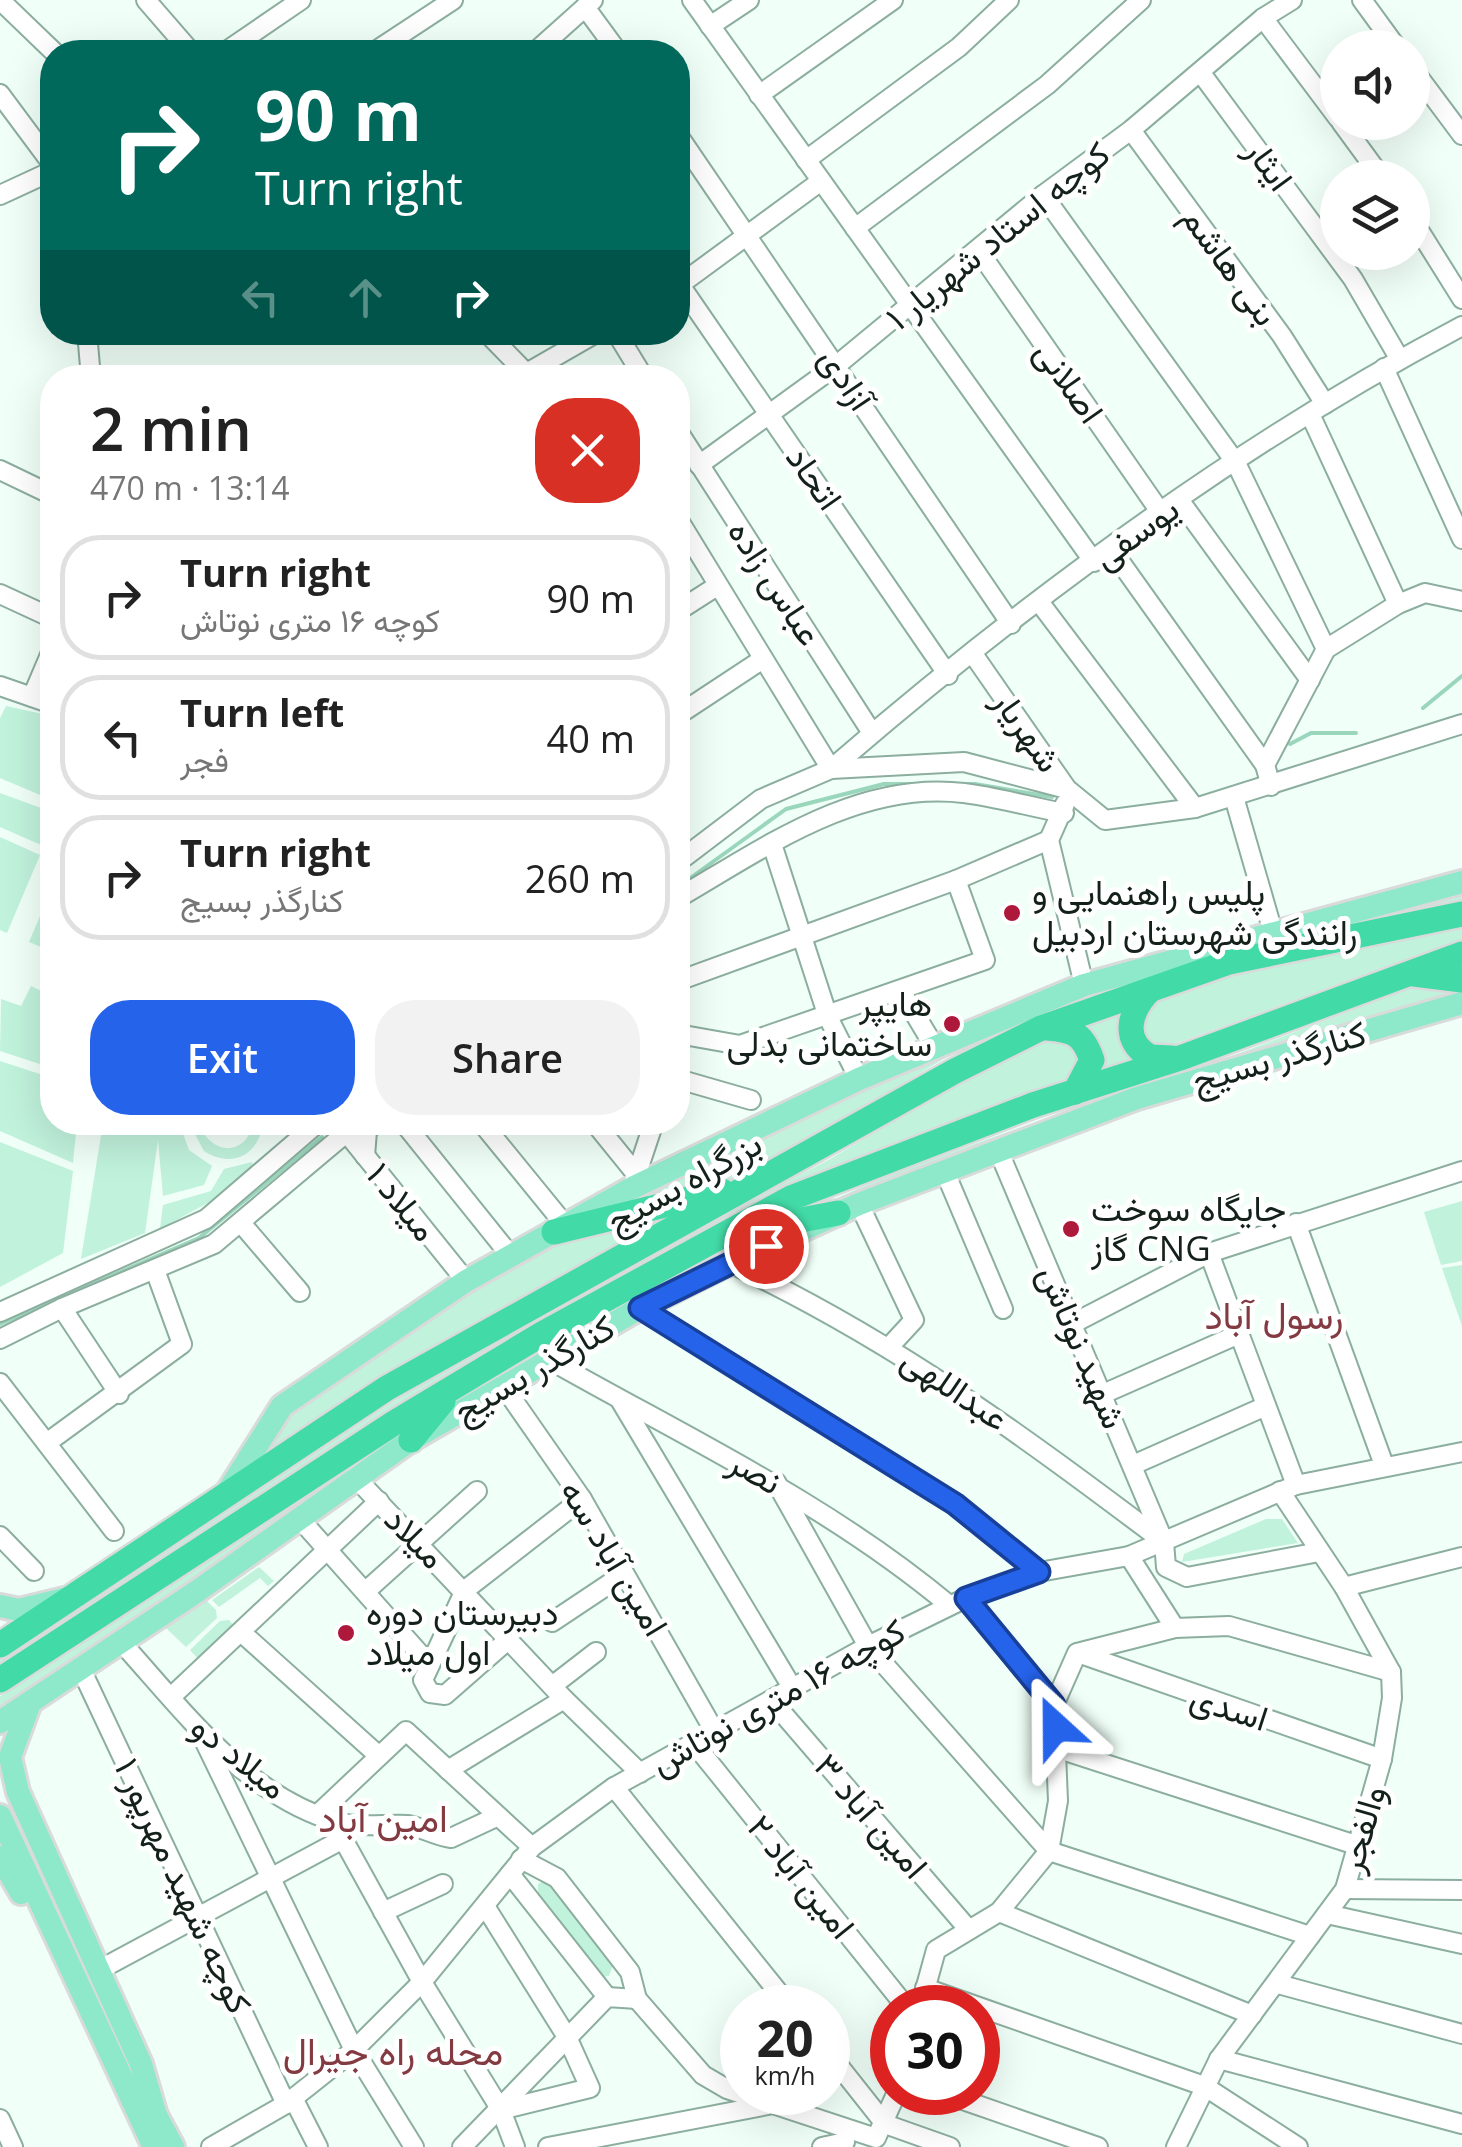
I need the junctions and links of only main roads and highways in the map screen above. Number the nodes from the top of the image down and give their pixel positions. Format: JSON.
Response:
{"nodes":[{"id":1,"x":1462,"y":882,"type":"edge"},
{"id":2,"x":1462,"y":914,"type":"edge"},
{"id":3,"x":1462,"y":954,"type":"edge"},
{"id":4,"x":1409,"y":974,"type":"junction"},
{"id":5,"x":1462,"y":980,"type":"edge"},
{"id":6,"x":1150,"y":990,"type":"junction"},
{"id":7,"x":1462,"y":1003,"type":"edge"},
{"id":8,"x":1041,"y":1028,"type":"junction"},
{"id":9,"x":1183,"y":1057,"type":"junction"},
{"id":10,"x":1075,"y":1092,"type":"junction"},
{"id":11,"x":756,"y":1182,"type":"junction"},
{"id":12,"x":848,"y":1209,"type":"junction"},
{"id":13,"x":559,"y":1229,"type":"junction"},
{"id":14,"x":728,"y":1233,"type":"junction"},
{"id":15,"x":451,"y":1390,"type":"junction"},
{"id":16,"x":412,"y":1440,"type":"junction"},
{"id":17,"x":224,"y":1497,"type":"junction"},
{"id":18,"x":72,"y":1596,"type":"junction"},
{"id":19,"x":0,"y":1606,"type":"edge"},
{"id":20,"x":0,"y":1645,"type":"edge"},
{"id":21,"x":0,"y":1680,"type":"edge"},
{"id":22,"x":30,"y":1703,"type":"junction"},
{"id":23,"x":0,"y":1722,"type":"edge"},
{"id":24,"x":6,"y":1788,"type":"edge"},
{"id":25,"x":8,"y":1823,"type":"edge"},
{"id":26,"x":0,"y":1857,"type":"edge"},
{"id":27,"x":7,"y":1875,"type":"edge"},
{"id":28,"x":152,"y":2131,"type":"edge"},
{"id":29,"x":174,"y":2147,"type":"edge"}],
"edges":[{"from":1,"to":13,"type":"main road"},
{"from":2,"to":6,"type":"highway","name":"بزرگراه بسیج"},
{"from":3,"to":4,"type":"highway","name":"بزرگراه بسیج"},
{"from":4,"to":5,"type":"highway"},
{"from":4,"to":9,"type":"highway","name":"بزرگراه بسیج"},
{"from":6,"to":8,"type":"highway","name":"بزرگراه بسیج"},
{"from":6,"to":9,"type":"highway"},
{"from":7,"to":12,"type":"main road","name":"کنارگذر بسیج"},
{"from":8,"to":10,"type":"highway"},
{"from":8,"to":11,"type":"highway","name":"بزرگراه بسیج"},
{"from":9,"to":10,"type":"highway","name":"بزرگراه بسیج"},
{"from":10,"to":14,"type":"highway","name":"بزرگراه بسیج"},
{"from":11,"to":13,"type":"highway"},
{"from":11,"to":17,"type":"highway","name":"بزرگراه بسیج"},
{"from":12,"to":14,"type":"highway"},
{"from":12,"to":16,"type":"main road","name":"کنارگذر بسیج"},
{"from":13,"to":17,"type":"main road"},
{"from":14,"to":15,"type":"highway","name":"بزرگراه بسیج"},
{"from":15,"to":16,"type":"highway"},
{"from":15,"to":21,"type":"highway","name":"بزرگراه بسیج"},
{"from":16,"to":22,"type":"main road","name":"کنارگذر بسیج"},
{"from":17,"to":18,"type":"highway","name":"بزرگراه بسیج"},
{"from":18,"to":19,"type":"main road"},
{"from":18,"to":20,"type":"highway","name":"بزرگراه بسیج"},
{"from":22,"to":23,"type":"main road","name":"کنارگذر بسیج"},
{"from":22,"to":24,"type":"main road"},
{"from":24,"to":25,"type":"main road"},
{"from":24,"to":28,"type":"main road"},
{"from":25,"to":28,"type":"main road"},
{"from":26,"to":27,"type":"main road"},
{"from":27,"to":28,"type":"main road"},
{"from":28,"to":29,"type":"main road"}]}
